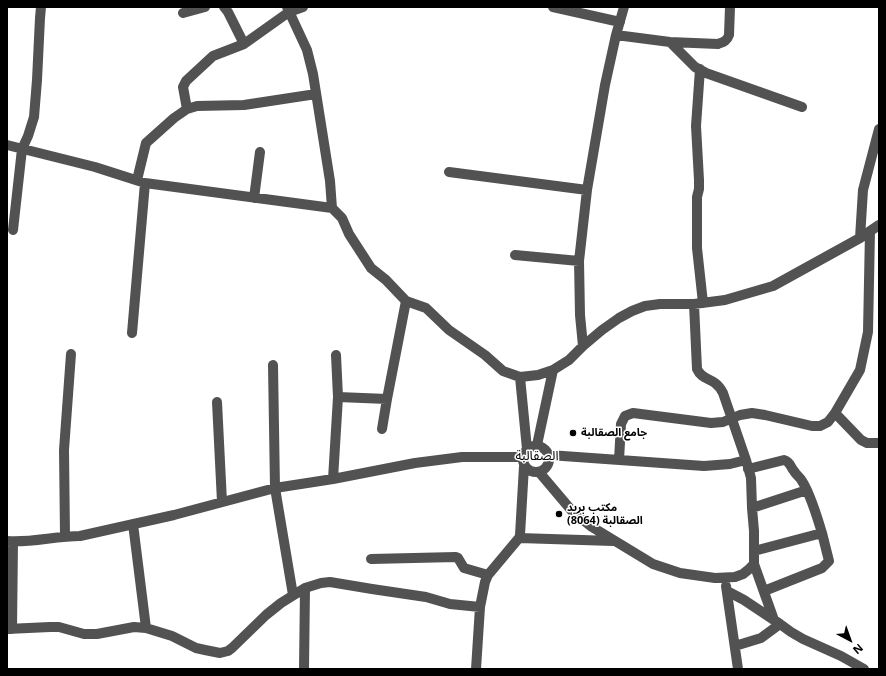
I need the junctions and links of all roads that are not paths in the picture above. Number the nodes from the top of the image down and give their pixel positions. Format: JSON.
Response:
{"nodes":[{"id":1,"x":41,"y":7,"type":"edge"},
{"id":2,"x":204,"y":7,"type":"edge"},
{"id":3,"x":224,"y":7,"type":"edge"},
{"id":4,"x":303,"y":7,"type":"edge"},
{"id":5,"x":553,"y":7,"type":"edge"},
{"id":6,"x":624,"y":7,"type":"edge"},
{"id":7,"x":730,"y":7,"type":"edge"},
{"id":8,"x":288,"y":10,"type":"edge"},
{"id":9,"x":183,"y":13,"type":"dead end"},
{"id":10,"x":620,"y":22,"type":"junction"},
{"id":11,"x":616,"y":35,"type":"junction"},
{"id":12,"x":670,"y":42,"type":"junction"},
{"id":13,"x":244,"y":44,"type":"junction"},
{"id":14,"x":700,"y":70,"type":"junction"},
{"id":15,"x":316,"y":94,"type":"junction"},
{"id":16,"x":802,"y":107,"type":"dead end"},
{"id":17,"x":188,"y":109,"type":"junction"},
{"id":18,"x":879,"y":129,"type":"edge"},
{"id":19,"x":7,"y":145,"type":"edge"},
{"id":20,"x":22,"y":149,"type":"junction"},
{"id":21,"x":260,"y":152,"type":"dead end"},
{"id":22,"x":449,"y":172,"type":"dead end"},
{"id":23,"x":141,"y":182,"type":"junction"},
{"id":24,"x":587,"y":190,"type":"junction"},
{"id":25,"x":254,"y":198,"type":"junction"},
{"id":26,"x":332,"y":208,"type":"junction"},
{"id":27,"x":879,"y":225,"type":"edge"},
{"id":28,"x":13,"y":230,"type":"dead end"},
{"id":29,"x":870,"y":231,"type":"junction"},
{"id":30,"x":860,"y":238,"type":"junction"},
{"id":31,"x":515,"y":255,"type":"dead end"},
{"id":32,"x":579,"y":261,"type":"junction"},
{"id":33,"x":406,"y":301,"type":"junction"},
{"id":34,"x":698,"y":303,"type":"junction"},
{"id":35,"x":132,"y":333,"type":"dead end"},
{"id":36,"x":583,"y":346,"type":"junction"},
{"id":37,"x":71,"y":354,"type":"dead end"},
{"id":38,"x":336,"y":355,"type":"dead end"},
{"id":39,"x":273,"y":365,"type":"dead end"},
{"id":40,"x":553,"y":370,"type":"junction"},
{"id":41,"x":520,"y":377,"type":"junction"},
{"id":42,"x":338,"y":397,"type":"junction"},
{"id":43,"x":387,"y":399,"type":"junction"},
{"id":44,"x":217,"y":402,"type":"dead end"},
{"id":45,"x":835,"y":413,"type":"junction"},
{"id":46,"x":732,"y":419,"type":"junction"},
{"id":47,"x":382,"y":429,"type":"dead end"},
{"id":48,"x":879,"y":443,"type":"edge"},
{"id":49,"x":527,"y":454,"type":"junction"},
{"id":50,"x":549,"y":455,"type":"junction"},
{"id":51,"x":619,"y":460,"type":"junction"},
{"id":52,"x":747,"y":464,"type":"junction"},
{"id":53,"x":539,"y":472,"type":"junction"},
{"id":54,"x":332,"y":479,"type":"junction"},
{"id":55,"x":275,"y":488,"type":"junction"},
{"id":56,"x":807,"y":490,"type":"junction"},
{"id":57,"x":222,"y":502,"type":"junction"},
{"id":58,"x":752,"y":508,"type":"junction"},
{"id":59,"x":133,"y":524,"type":"junction"},
{"id":60,"x":822,"y":533,"type":"junction"},
{"id":61,"x":65,"y":536,"type":"junction"},
{"id":62,"x":519,"y":538,"type":"junction"},
{"id":63,"x":10,"y":541,"type":"edge"},
{"id":64,"x":615,"y":541,"type":"junction"},
{"id":65,"x":754,"y":551,"type":"junction"},
{"id":66,"x":372,"y":559,"type":"dead end"},
{"id":67,"x":754,"y":564,"type":"junction"},
{"id":68,"x":488,"y":575,"type":"junction"},
{"id":69,"x":724,"y":578,"type":"junction"},
{"id":70,"x":305,"y":588,"type":"junction"},
{"id":71,"x":727,"y":590,"type":"junction"},
{"id":72,"x":764,"y":591,"type":"junction"},
{"id":73,"x":293,"y":595,"type":"junction"},
{"id":74,"x":480,"y":607,"type":"junction"},
{"id":75,"x":777,"y":622,"type":"junction"},
{"id":76,"x":146,"y":628,"type":"junction"},
{"id":77,"x":10,"y":629,"type":"edge"},
{"id":78,"x":735,"y":646,"type":"junction"},
{"id":79,"x":304,"y":669,"type":"edge"},
{"id":80,"x":476,"y":669,"type":"edge"},
{"id":81,"x":738,"y":669,"type":"edge"},
{"id":82,"x":864,"y":669,"type":"edge"}],
"edges":[{"from":1,"to":20,"type":"street"},
{"from":2,"to":9,"type":"street"},
{"from":3,"to":13,"type":"street"},
{"from":4,"to":8,"type":"street"},
{"from":5,"to":10,"type":"street"},
{"from":6,"to":10,"type":"street"},
{"from":7,"to":12,"type":"street"},
{"from":8,"to":13,"type":"street"},
{"from":8,"to":15,"type":"street"},
{"from":10,"to":11,"type":"street"},
{"from":11,"to":12,"type":"street"},
{"from":11,"to":24,"type":"street"},
{"from":12,"to":14,"type":"street"},
{"from":13,"to":17,"type":"street"},
{"from":14,"to":16,"type":"street"},
{"from":14,"to":34,"type":"street"},
{"from":15,"to":17,"type":"street"},
{"from":15,"to":26,"type":"street"},
{"from":17,"to":23,"type":"street"},
{"from":18,"to":30,"type":"street"},
{"from":19,"to":20,"type":"street"},
{"from":20,"to":23,"type":"street"},
{"from":20,"to":28,"type":"street"},
{"from":21,"to":25,"type":"street"},
{"from":22,"to":24,"type":"street"},
{"from":23,"to":25,"type":"street"},
{"from":23,"to":35,"type":"street"},
{"from":24,"to":32,"type":"street"},
{"from":25,"to":26,"type":"street"},
{"from":26,"to":33,"type":"street"},
{"from":27,"to":29,"type":"street"},
{"from":29,"to":30,"type":"street"},
{"from":29,"to":45,"type":"street"},
{"from":30,"to":34,"type":"street"},
{"from":31,"to":32,"type":"street"},
{"from":32,"to":36,"type":"street"},
{"from":33,"to":41,"type":"street"},
{"from":33,"to":43,"type":"street"},
{"from":34,"to":36,"type":"street"},
{"from":34,"to":46,"type":"street"},
{"from":36,"to":40,"type":"street"},
{"from":37,"to":61,"type":"street"},
{"from":38,"to":42,"type":"street"},
{"from":39,"to":55,"type":"street"},
{"from":40,"to":41,"type":"street"},
{"from":40,"to":49,"type":"street"},
{"from":41,"to":49,"type":"street"},
{"from":42,"to":43,"type":"street"},
{"from":42,"to":54,"type":"street"},
{"from":43,"to":47,"type":"street"},
{"from":44,"to":57,"type":"street"},
{"from":45,"to":46,"type":"street"},
{"from":45,"to":48,"type":"street"},
{"from":46,"to":51,"type":"street"},
{"from":46,"to":52,"type":"street"},
{"from":49,"to":50,"type":"street"},
{"from":49,"to":53,"type":"street"},
{"from":49,"to":54,"type":"street"},
{"from":49,"to":62,"type":"street"},
{"from":50,"to":51,"type":"street"},
{"from":50,"to":53,"type":"street"},
{"from":51,"to":52,"type":"street"},
{"from":52,"to":56,"type":"street"},
{"from":52,"to":58,"type":"street"},
{"from":53,"to":64,"type":"street"},
{"from":54,"to":55,"type":"street"},
{"from":55,"to":57,"type":"street"},
{"from":55,"to":73,"type":"street"},
{"from":56,"to":58,"type":"street"},
{"from":56,"to":60,"type":"street"},
{"from":57,"to":59,"type":"street"},
{"from":58,"to":65,"type":"street"},
{"from":59,"to":61,"type":"street"},
{"from":59,"to":76,"type":"street"},
{"from":60,"to":65,"type":"street"},
{"from":60,"to":72,"type":"street"},
{"from":61,"to":63,"type":"street"},
{"from":62,"to":64,"type":"street"},
{"from":62,"to":68,"type":"street"},
{"from":63,"to":77,"type":"street"},
{"from":64,"to":69,"type":"street"},
{"from":65,"to":67,"type":"street"},
{"from":66,"to":68,"type":"street"},
{"from":67,"to":69,"type":"street"},
{"from":67,"to":72,"type":"street"},
{"from":68,"to":74,"type":"street"},
{"from":69,"to":71,"type":"street"},
{"from":70,"to":73,"type":"street"},
{"from":70,"to":74,"type":"street"},
{"from":70,"to":79,"type":"street"},
{"from":71,"to":75,"type":"street"},
{"from":71,"to":78,"type":"street"},
{"from":72,"to":75,"type":"street"},
{"from":73,"to":76,"type":"street"},
{"from":74,"to":80,"type":"street"},
{"from":75,"to":78,"type":"street"},
{"from":75,"to":82,"type":"street"},
{"from":76,"to":77,"type":"street"},
{"from":78,"to":81,"type":"street"}]}
